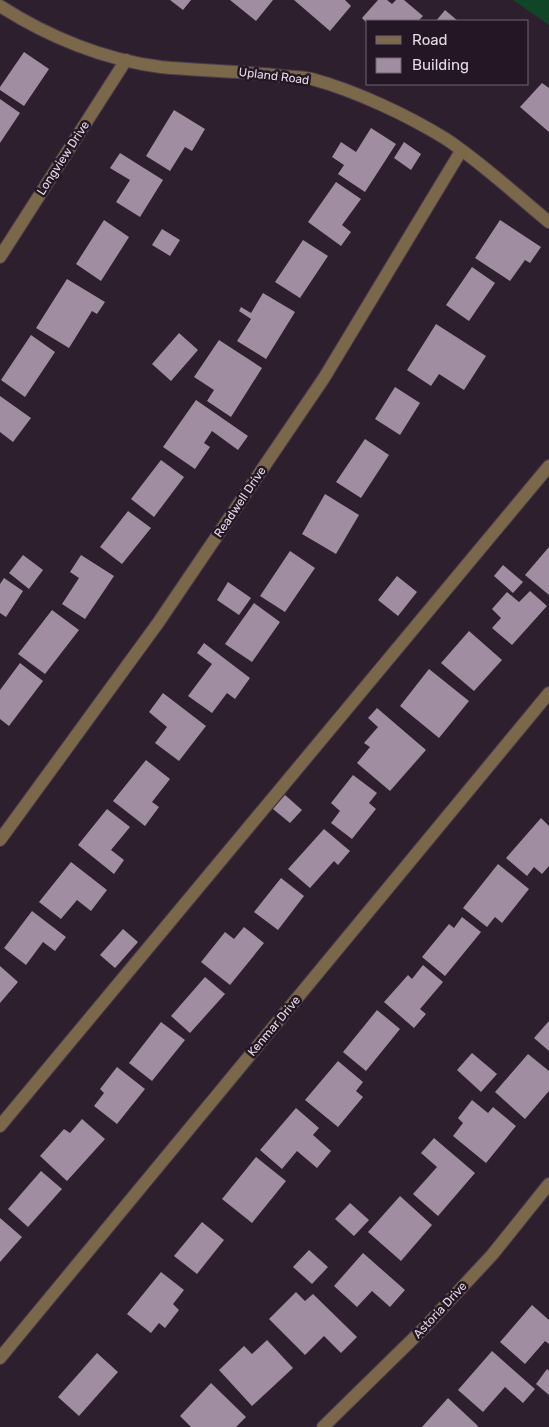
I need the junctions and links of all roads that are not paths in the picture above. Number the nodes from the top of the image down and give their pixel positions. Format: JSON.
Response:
{"nodes":[{"id":1,"x":0,"y":6,"type":"edge"},
{"id":2,"x":126,"y":60,"type":"junction"},
{"id":3,"x":461,"y":151,"type":"junction"},
{"id":4,"x":549,"y":222,"type":"edge"},
{"id":5,"x":0,"y":257,"type":"edge"},
{"id":6,"x":549,"y":466,"type":"edge"},
{"id":7,"x":549,"y":693,"type":"edge"},
{"id":8,"x":0,"y":840,"type":"edge"},
{"id":9,"x":0,"y":1126,"type":"edge"},
{"id":10,"x":549,"y":1184,"type":"edge"},
{"id":11,"x":0,"y":1358,"type":"edge"},
{"id":12,"x":323,"y":1427,"type":"edge"}],
"edges":[{"from":1,"to":2,"type":"street","name":"Upland Road"},
{"from":2,"to":3,"type":"street","name":"Upland Road"},
{"from":2,"to":5,"type":"street","name":"Longview Drive"},
{"from":3,"to":4,"type":"street","name":"Upland Road"},
{"from":3,"to":8,"type":"street","name":"Readwell Drive"},
{"from":6,"to":9,"type":"street"},
{"from":7,"to":11,"type":"street","name":"Kenmar Drive"},
{"from":10,"to":12,"type":"street","name":"Astoria Drive"}]}
